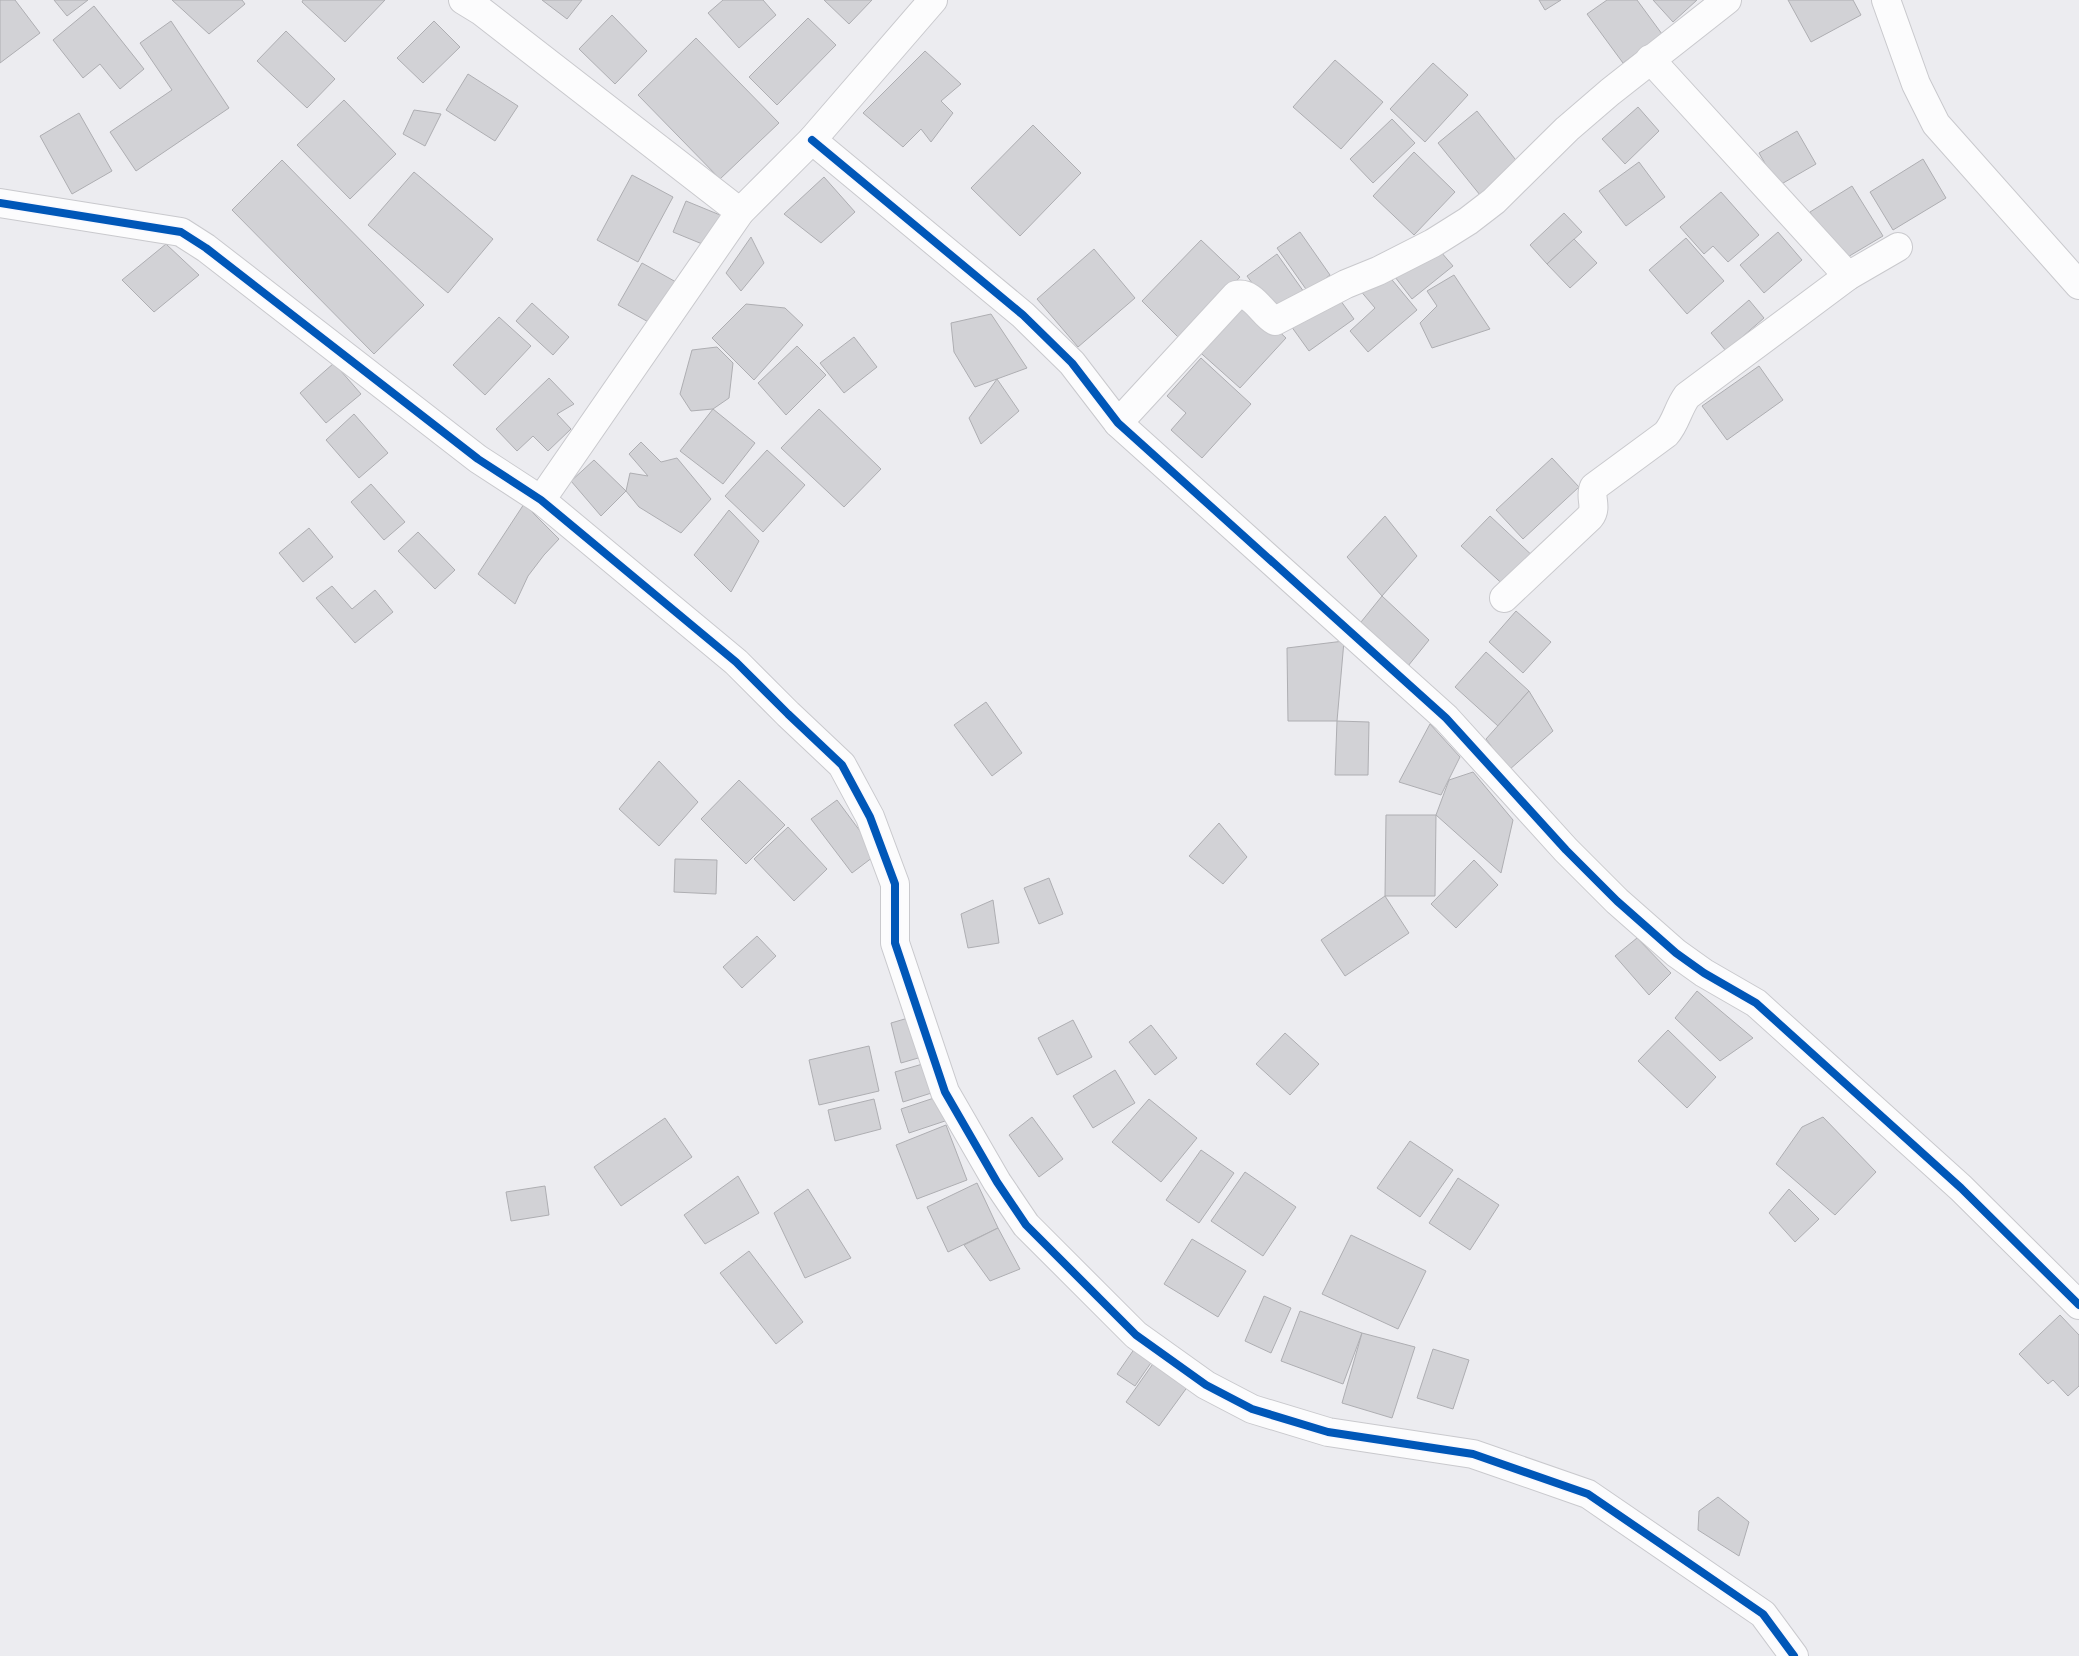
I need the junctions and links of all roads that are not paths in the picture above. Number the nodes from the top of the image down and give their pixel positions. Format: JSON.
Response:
{"nodes":[{"id":1,"x":463,"y":0,"type":"edge"},
{"id":2,"x":933,"y":0,"type":"edge"},
{"id":3,"x":1727,"y":0,"type":"edge"},
{"id":4,"x":1886,"y":0,"type":"edge"},
{"id":5,"x":1650,"y":59,"type":"junction"},
{"id":6,"x":812,"y":140,"type":"junction"},
{"id":7,"x":0,"y":203,"type":"edge"},
{"id":8,"x":740,"y":212,"type":"junction"},
{"id":9,"x":1898,"y":247,"type":"dead end"},
{"id":10,"x":1848,"y":276,"type":"junction"},
{"id":11,"x":2079,"y":285,"type":"edge"},
{"id":12,"x":1118,"y":423,"type":"junction"},
{"id":13,"x":541,"y":500,"type":"junction"},
{"id":14,"x":1504,"y":598,"type":"dead end"},
{"id":15,"x":2079,"y":1305,"type":"edge"},
{"id":16,"x":1794,"y":1656,"type":"edge"}],
"edges":[{"from":1,"to":8,"type":"street"},
{"from":2,"to":6,"type":"street"},
{"from":3,"to":5,"type":"street"},
{"from":4,"to":11,"type":"street"},
{"from":5,"to":10,"type":"street"},
{"from":5,"to":12,"type":"street"},
{"from":6,"to":8,"type":"street"},
{"from":6,"to":12,"type":"street"},
{"from":7,"to":13,"type":"street"},
{"from":8,"to":13,"type":"street"},
{"from":9,"to":10,"type":"street"},
{"from":10,"to":14,"type":"street"},
{"from":12,"to":15,"type":"street"},
{"from":13,"to":16,"type":"street"}]}
